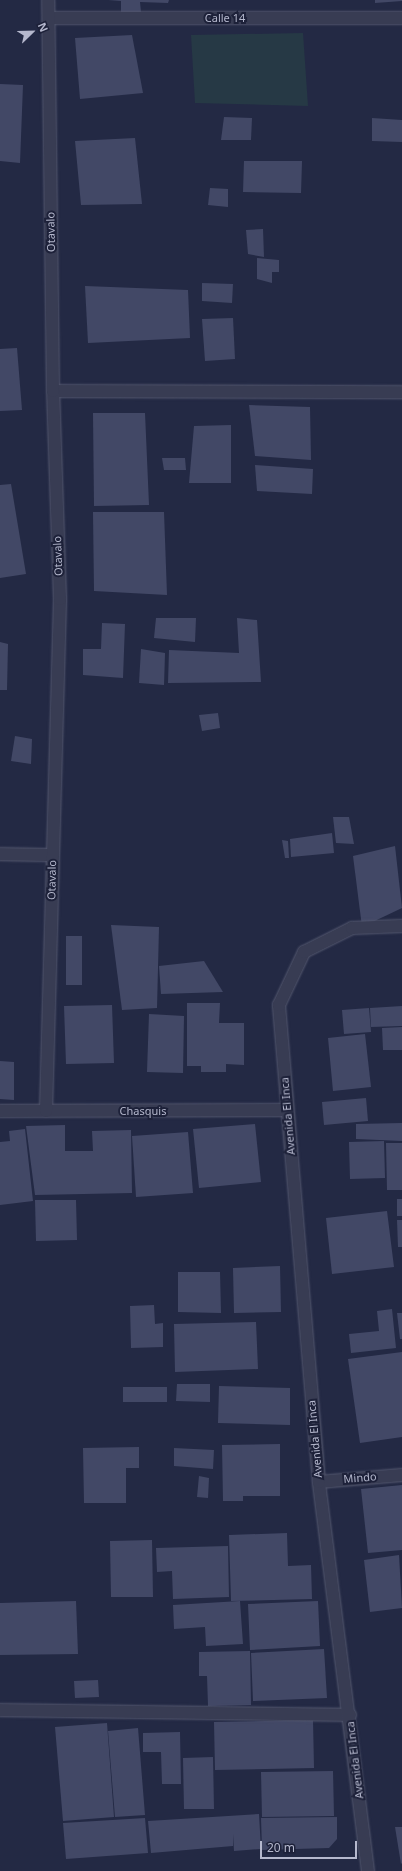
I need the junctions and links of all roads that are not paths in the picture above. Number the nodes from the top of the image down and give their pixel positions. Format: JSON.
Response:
{"nodes":[{"id":1,"x":48,"y":0,"type":"edge"},
{"id":2,"x":49,"y":18,"type":"junction"},
{"id":3,"x":402,"y":18,"type":"edge"},
{"id":4,"x":52,"y":391,"type":"junction"},
{"id":5,"x":402,"y":392,"type":"edge"},
{"id":6,"x":0,"y":854,"type":"edge"},
{"id":7,"x":53,"y":855,"type":"junction"},
{"id":8,"x":402,"y":926,"type":"edge"},
{"id":9,"x":287,"y":1110,"type":"junction"},
{"id":10,"x":0,"y":1111,"type":"edge"},
{"id":11,"x":46,"y":1111,"type":"junction"},
{"id":12,"x":402,"y":1475,"type":"edge"},
{"id":13,"x":319,"y":1482,"type":"junction"},
{"id":14,"x":0,"y":1710,"type":"edge"},
{"id":15,"x":350,"y":1715,"type":"junction"},
{"id":16,"x":368,"y":1871,"type":"edge"}],
"edges":[{"from":1,"to":2,"type":"street","name":"Otavalo"},
{"from":2,"to":3,"type":"street","name":"Calle 14"},
{"from":2,"to":4,"type":"street","name":"Otavalo"},
{"from":4,"to":5,"type":"street"},
{"from":4,"to":7,"type":"street","name":"Otavalo"},
{"from":6,"to":7,"type":"street"},
{"from":7,"to":11,"type":"street","name":"Otavalo"},
{"from":8,"to":9,"type":"street","name":"Avenida El Inca"},
{"from":9,"to":11,"type":"street","name":"Chasquis"},
{"from":9,"to":13,"type":"street","name":"Avenida El Inca"},
{"from":10,"to":11,"type":"street","name":"Chasquis"},
{"from":12,"to":13,"type":"street","name":"Mindo"},
{"from":13,"to":15,"type":"street","name":"Avenida El Inca"},
{"from":14,"to":15,"type":"street"},
{"from":15,"to":16,"type":"street","name":"Avenida El Inca"}]}
